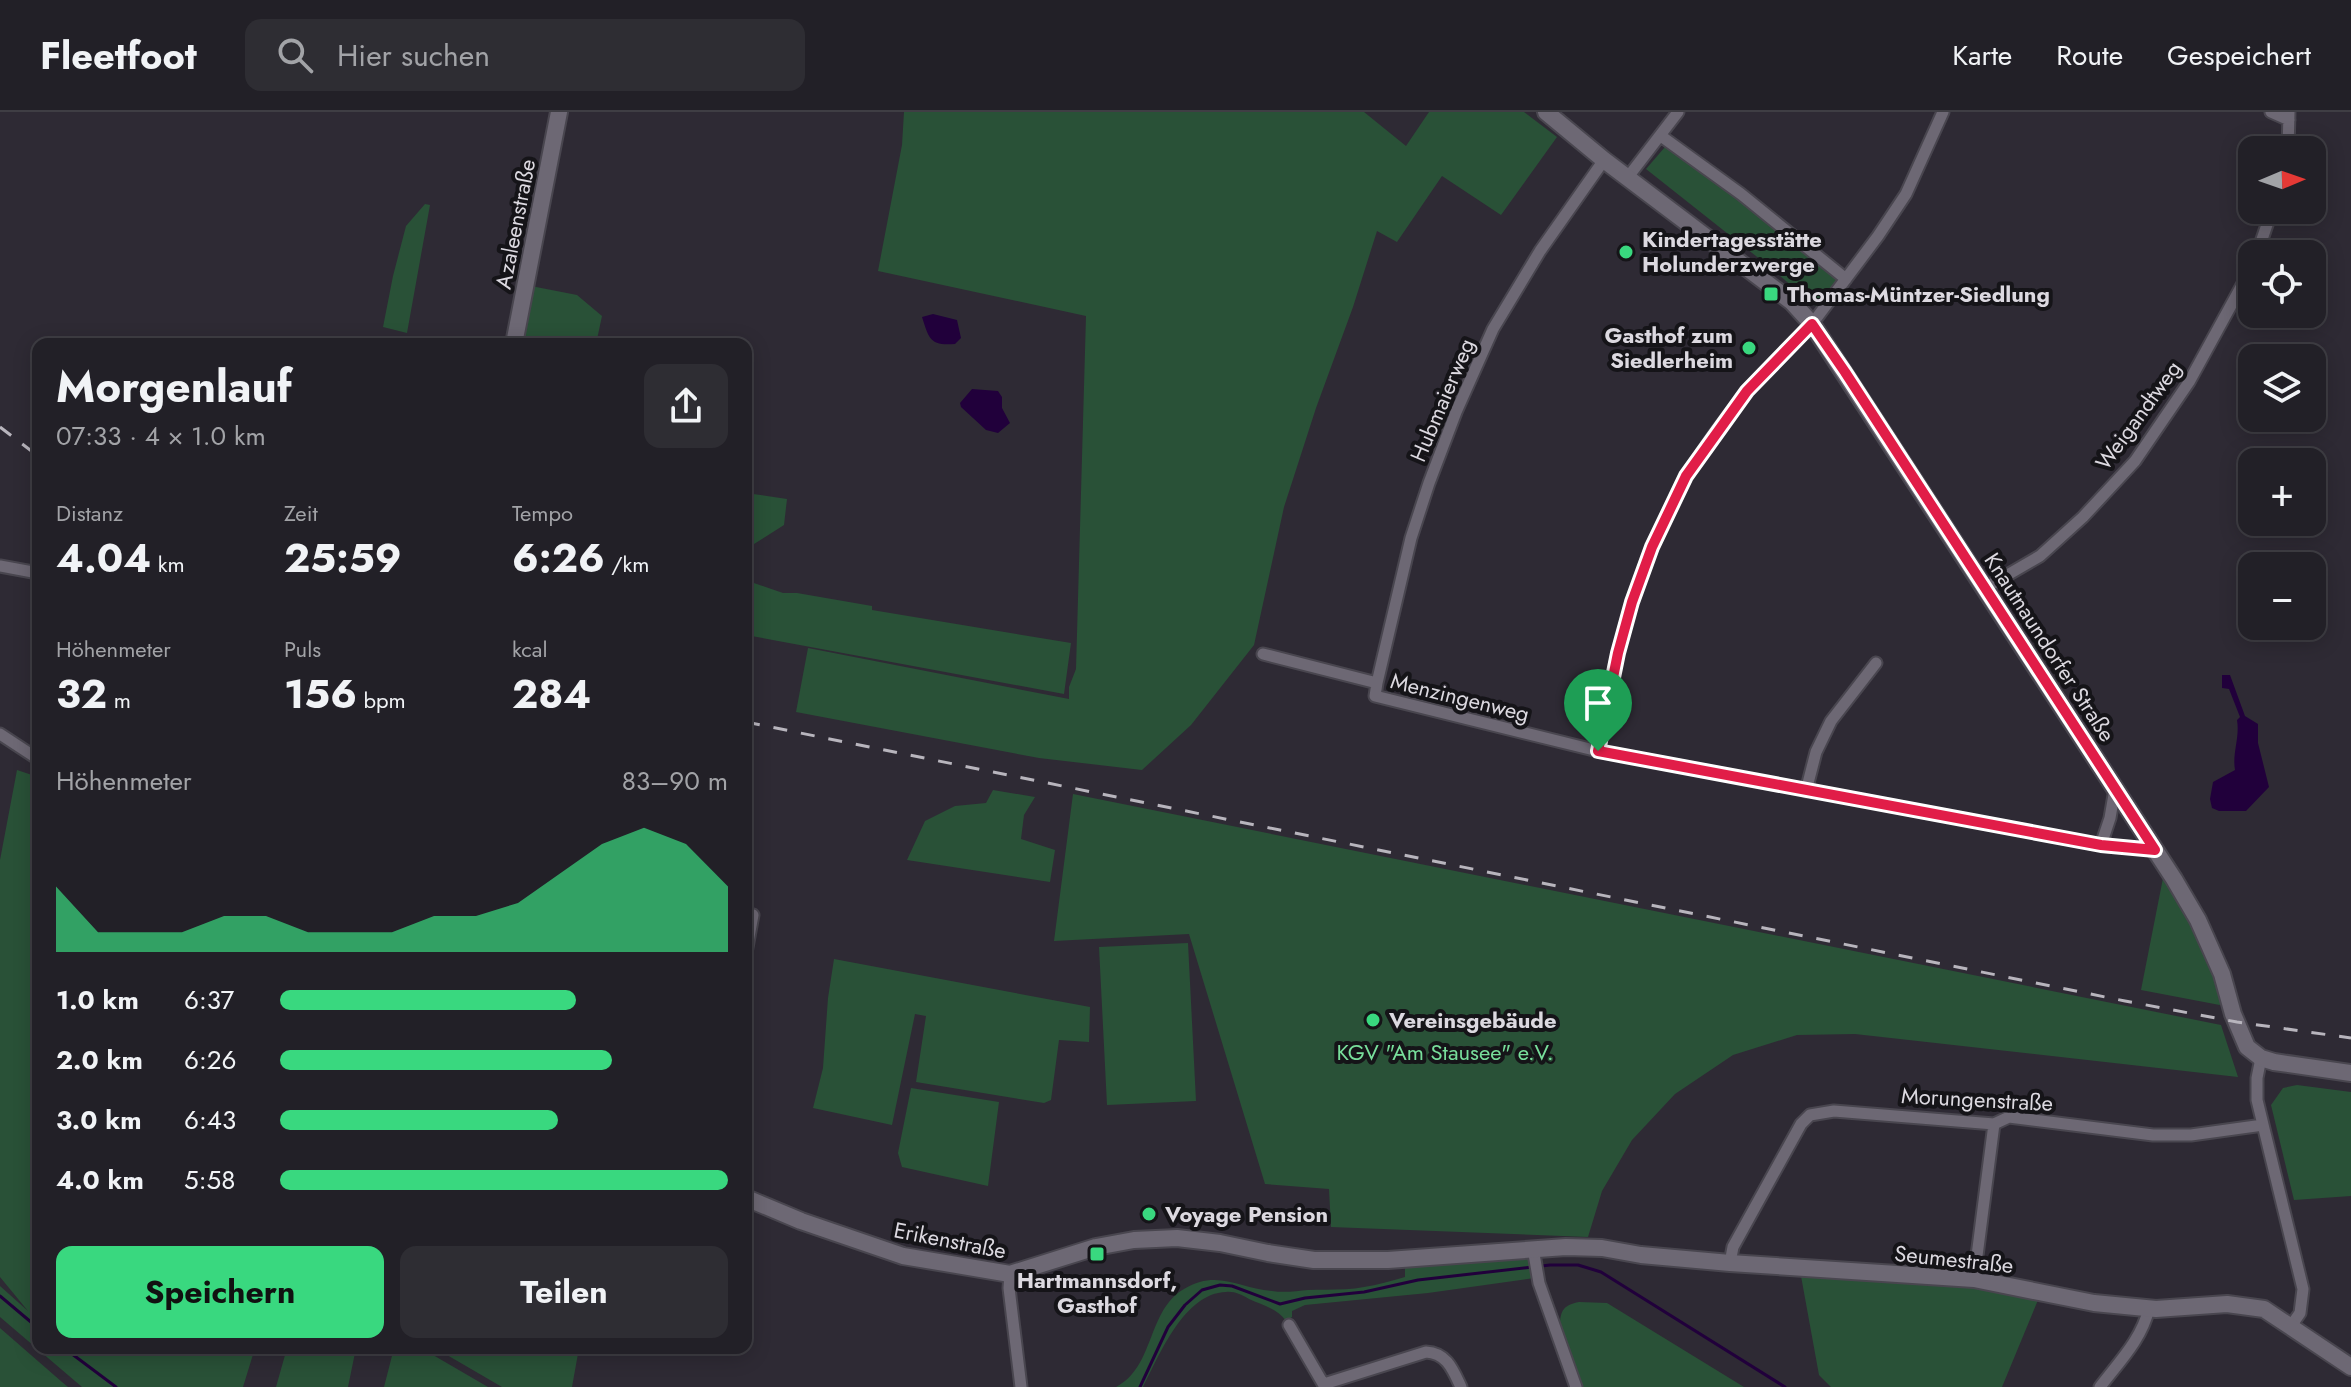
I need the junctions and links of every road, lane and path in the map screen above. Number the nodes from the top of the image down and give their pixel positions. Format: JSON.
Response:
{"nodes":[{"id":1,"x":559,"y":112,"type":"edge"},
{"id":2,"x":1546,"y":112,"type":"edge"},
{"id":3,"x":1678,"y":112,"type":"edge"},
{"id":4,"x":1943,"y":112,"type":"edge"},
{"id":5,"x":2271,"y":112,"type":"edge"},
{"id":6,"x":2289,"y":116,"type":"edge"},
{"id":7,"x":1661,"y":136,"type":"junction"},
{"id":8,"x":2288,"y":136,"type":"edge"},
{"id":9,"x":1604,"y":160,"type":"junction"},
{"id":10,"x":1628,"y":177,"type":"junction"},
{"id":11,"x":1846,"y":279,"type":"junction"},
{"id":12,"x":2238,"y":293,"type":"edge"},
{"id":13,"x":1812,"y":324,"type":"junction"},
{"id":14,"x":515,"y":338,"type":"edge"},
{"id":15,"x":0,"y":566,"type":"edge"},
{"id":16,"x":32,"y":572,"type":"edge"},
{"id":17,"x":1985,"y":588,"type":"junction"},
{"id":18,"x":1263,"y":654,"type":"dead end"},
{"id":19,"x":1876,"y":663,"type":"dead end"},
{"id":20,"x":1377,"y":683,"type":"junction"},
{"id":21,"x":0,"y":734,"type":"edge"},
{"id":22,"x":1598,"y":751,"type":"junction"},
{"id":23,"x":32,"y":755,"type":"edge"},
{"id":24,"x":2116,"y":789,"type":"junction"},
{"id":25,"x":1806,"y":791,"type":"junction"},
{"id":26,"x":2101,"y":845,"type":"junction"},
{"id":27,"x":2155,"y":850,"type":"junction"},
{"id":28,"x":753,"y":915,"type":"dead end"},
{"id":29,"x":752,"y":920,"type":"edge"},
{"id":30,"x":2261,"y":1058,"type":"junction"},
{"id":31,"x":2351,"y":1073,"type":"edge"},
{"id":32,"x":1994,"y":1124,"type":"junction"},
{"id":33,"x":2263,"y":1125,"type":"junction"},
{"id":34,"x":752,"y":1201,"type":"edge"},
{"id":35,"x":1534,"y":1255,"type":"junction"},
{"id":36,"x":1388,"y":1260,"type":"joint"},
{"id":37,"x":1730,"y":1263,"type":"junction"},
{"id":38,"x":1010,"y":1274,"type":"junction"},
{"id":39,"x":1974,"y":1279,"type":"junction"},
{"id":40,"x":2149,"y":1308,"type":"junction"},
{"id":41,"x":1289,"y":1325,"type":"dead end"},
{"id":42,"x":2291,"y":1326,"type":"junction"},
{"id":43,"x":2351,"y":1367,"type":"edge"},
{"id":44,"x":1325,"y":1386,"type":"edge"},
{"id":45,"x":1021,"y":1387,"type":"edge"},
{"id":46,"x":1461,"y":1387,"type":"edge"},
{"id":47,"x":1576,"y":1387,"type":"edge"},
{"id":48,"x":2100,"y":1387,"type":"edge"}],
"edges":[{"from":1,"to":14,"type":"street","name":"Azaleenstraße"},
{"from":2,"to":9,"type":"street","name":"Knautnaundorfer Straße"},
{"from":3,"to":7,"type":"street"},
{"from":4,"to":11,"type":"street"},
{"from":5,"to":6,"type":"street"},
{"from":6,"to":8,"type":"street"},
{"from":7,"to":10,"type":"street"},
{"from":7,"to":11,"type":"street"},
{"from":9,"to":10,"type":"street","name":"Knautnaundorfer Straße"},
{"from":9,"to":20,"type":"street","name":"Hubmaierweg"},
{"from":10,"to":13,"type":"street","name":"Knautnaundorfer Straße"},
{"from":11,"to":13,"type":"street"},
{"from":12,"to":17,"type":"street","name":"Weigandtweg"},
{"from":13,"to":17,"type":"street","name":"Knautnaundorfer Straße"},
{"from":13,"to":22,"type":"street"},
{"from":15,"to":16,"type":"street"},
{"from":17,"to":24,"type":"street","name":"Knautnaundorfer Straße"},
{"from":18,"to":20,"type":"street","name":"Menzingenweg"},
{"from":19,"to":25,"type":"street"},
{"from":20,"to":22,"type":"street","name":"Menzingenweg"},
{"from":21,"to":23,"type":"street"},
{"from":22,"to":25,"type":"street","name":"Menzingenweg"},
{"from":24,"to":26,"type":"street"},
{"from":24,"to":27,"type":"street","name":"Knautnaundorfer Straße"},
{"from":25,"to":26,"type":"street","name":"Menzingenweg"},
{"from":26,"to":27,"type":"street","name":"Menzingenweg"},
{"from":27,"to":30,"type":"street","name":"Knautnaundorfer Straße"},
{"from":28,"to":29,"type":"street"},
{"from":30,"to":31,"type":"street"},
{"from":30,"to":33,"type":"street"},
{"from":32,"to":33,"type":"street","name":"Morungenstraße"},
{"from":32,"to":37,"type":"street","name":"Morungenstraße"},
{"from":32,"to":39,"type":"street"},
{"from":33,"to":42,"type":"street"},
{"from":34,"to":38,"type":"street","name":"Erikenstraße"},
{"from":35,"to":36,"type":"street","name":"Seumestraße"},
{"from":35,"to":37,"type":"street","name":"Seumestraße"},
{"from":35,"to":47,"type":"street"},
{"from":36,"to":38,"type":"street","name":"Erikenstraße"},
{"from":37,"to":39,"type":"street","name":"Seumestraße"},
{"from":38,"to":45,"type":"street"},
{"from":39,"to":40,"type":"street","name":"Seumestraße"},
{"from":40,"to":42,"type":"street","name":"Seumestraße"},
{"from":40,"to":48,"type":"street"},
{"from":41,"to":44,"type":"street"},
{"from":42,"to":43,"type":"street","name":"Seumestraße"},
{"from":44,"to":46,"type":"street"}]}
